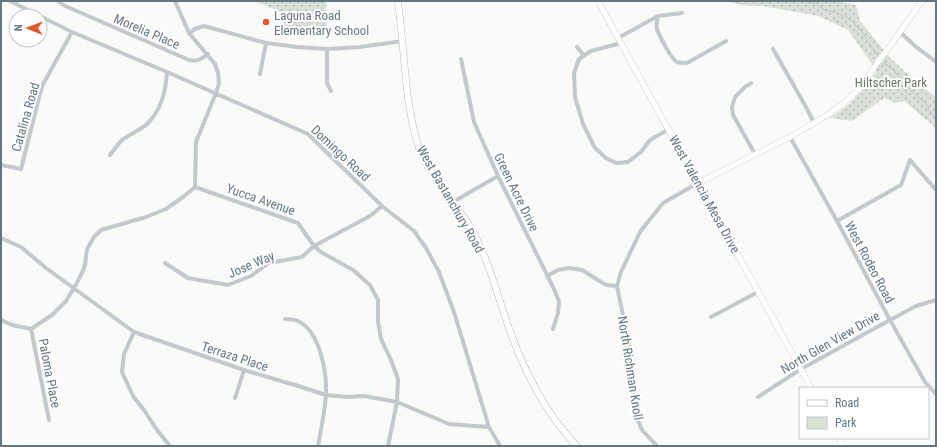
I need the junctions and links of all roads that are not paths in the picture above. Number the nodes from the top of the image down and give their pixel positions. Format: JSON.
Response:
{"nodes":[{"id":1,"x":10,"y":1,"type":"edge"},
{"id":2,"x":58,"y":1,"type":"edge"},
{"id":3,"x":175,"y":1,"type":"edge"},
{"id":4,"x":598,"y":1,"type":"edge"},
{"id":5,"x":922,"y":1,"type":"edge"},
{"id":6,"x":397,"y":2,"type":"edge"},
{"id":7,"x":682,"y":13,"type":"dead end"},
{"id":8,"x":658,"y":16,"type":"junction"},
{"id":9,"x":72,"y":32,"type":"junction"},
{"id":10,"x":900,"y":32,"type":"junction"},
{"id":11,"x":189,"y":33,"type":"junction"},
{"id":12,"x":726,"y":40,"type":"dead end"},
{"id":13,"x":403,"y":41,"type":"junction"},
{"id":14,"x":620,"y":41,"type":"junction"},
{"id":15,"x":266,"y":43,"type":"junction"},
{"id":16,"x":577,"y":46,"type":"dead end"},
{"id":17,"x":327,"y":49,"type":"junction"},
{"id":18,"x":773,"y":49,"type":"dead end"},
{"id":19,"x":208,"y":54,"type":"junction"},
{"id":20,"x":584,"y":56,"type":"junction"},
{"id":21,"x":461,"y":59,"type":"dead end"},
{"id":22,"x":936,"y":62,"type":"edge"},
{"id":23,"x":167,"y":72,"type":"junction"},
{"id":24,"x":260,"y":74,"type":"dead end"},
{"id":25,"x":752,"y":83,"type":"dead end"},
{"id":26,"x":331,"y":91,"type":"dead end"},
{"id":27,"x":216,"y":93,"type":"junction"},
{"id":28,"x":814,"y":123,"type":"junction"},
{"id":29,"x":669,"y":129,"type":"junction"},
{"id":30,"x":790,"y":137,"type":"junction"},
{"id":31,"x":755,"y":154,"type":"junction"},
{"id":32,"x":110,"y":155,"type":"dead end"},
{"id":33,"x":1,"y":165,"type":"edge"},
{"id":34,"x":498,"y":176,"type":"junction"},
{"id":35,"x":698,"y":183,"type":"junction"},
{"id":36,"x":195,"y":187,"type":"junction"},
{"id":37,"x":936,"y":190,"type":"edge"},
{"id":38,"x":453,"y":202,"type":"junction"},
{"id":39,"x":382,"y":206,"type":"junction"},
{"id":40,"x":837,"y":221,"type":"junction"},
{"id":41,"x":1,"y":238,"type":"edge"},
{"id":42,"x":314,"y":246,"type":"junction"},
{"id":43,"x":165,"y":263,"type":"dead end"},
{"id":44,"x":547,"y":276,"type":"junction"},
{"id":45,"x":617,"y":286,"type":"junction"},
{"id":46,"x":74,"y":288,"type":"junction"},
{"id":47,"x":758,"y":292,"type":"junction"},
{"id":48,"x":936,"y":300,"type":"edge"},
{"id":49,"x":711,"y":317,"type":"dead end"},
{"id":50,"x":286,"y":319,"type":"dead end"},
{"id":51,"x":1,"y":320,"type":"edge"},
{"id":52,"x":890,"y":320,"type":"junction"},
{"id":53,"x":31,"y":329,"type":"junction"},
{"id":54,"x":553,"y":329,"type":"dead end"},
{"id":55,"x":134,"y":332,"type":"junction"},
{"id":56,"x":801,"y":369,"type":"junction"},
{"id":57,"x":244,"y":370,"type":"junction"},
{"id":58,"x":810,"y":387,"type":"edge"},
{"id":59,"x":936,"y":394,"type":"edge"},
{"id":60,"x":326,"y":395,"type":"junction"},
{"id":61,"x":758,"y":397,"type":"dead end"},
{"id":62,"x":235,"y":398,"type":"dead end"},
{"id":63,"x":397,"y":402,"type":"junction"},
{"id":64,"x":49,"y":420,"type":"dead end"},
{"id":65,"x":489,"y":428,"type":"junction"},
{"id":66,"x":170,"y":446,"type":"edge"},
{"id":67,"x":318,"y":446,"type":"edge"},
{"id":68,"x":388,"y":446,"type":"edge"},
{"id":69,"x":500,"y":446,"type":"edge"},
{"id":70,"x":577,"y":446,"type":"edge"},
{"id":71,"x":658,"y":446,"type":"edge"}],
"edges":[{"from":1,"to":9,"type":"street","name":"Domingo Road"},
{"from":2,"to":19,"type":"street","name":"Morelia Place"},
{"from":3,"to":11,"type":"street"},
{"from":4,"to":14,"type":"street","name":"West Valencia Mesa Drive"},
{"from":5,"to":10,"type":"street","name":"North Richman Knoll"},
{"from":6,"to":13,"type":"main road","name":"West Bastanchury Road"},
{"from":7,"to":8,"type":"street"},
{"from":8,"to":12,"type":"street"},
{"from":8,"to":14,"type":"street"},
{"from":9,"to":23,"type":"street","name":"Domingo Road"},
{"from":9,"to":33,"type":"street","name":"Catalina Road"},
{"from":10,"to":22,"type":"street"},
{"from":10,"to":28,"type":"street","name":"North Richman Knoll"},
{"from":11,"to":15,"type":"street"},
{"from":11,"to":19,"type":"street"},
{"from":13,"to":17,"type":"street"},
{"from":13,"to":38,"type":"main road","name":"West Bastanchury Road"},
{"from":14,"to":20,"type":"street"},
{"from":14,"to":29,"type":"street","name":"West Valencia Mesa Drive"},
{"from":15,"to":17,"type":"street"},
{"from":15,"to":24,"type":"street"},
{"from":16,"to":20,"type":"street"},
{"from":17,"to":26,"type":"street"},
{"from":18,"to":28,"type":"street"},
{"from":19,"to":27,"type":"street"},
{"from":20,"to":29,"type":"street"},
{"from":21,"to":34,"type":"street","name":"Green Acre Drive"},
{"from":23,"to":27,"type":"street","name":"Domingo Road"},
{"from":23,"to":32,"type":"street"},
{"from":25,"to":31,"type":"street"},
{"from":27,"to":36,"type":"street"},
{"from":27,"to":39,"type":"street","name":"Domingo Road"},
{"from":28,"to":30,"type":"street","name":"North Richman Knoll"},
{"from":29,"to":35,"type":"street","name":"West Valencia Mesa Drive"},
{"from":30,"to":31,"type":"street","name":"North Richman Knoll"},
{"from":30,"to":40,"type":"street","name":"West Rodeo Road"},
{"from":31,"to":35,"type":"street","name":"North Richman Knoll"},
{"from":34,"to":38,"type":"street"},
{"from":34,"to":44,"type":"street","name":"Green Acre Drive"},
{"from":35,"to":45,"type":"street","name":"North Richman Knoll"},
{"from":35,"to":47,"type":"street","name":"West Valencia Mesa Drive"},
{"from":36,"to":42,"type":"street","name":"Yucca Avenue"},
{"from":36,"to":46,"type":"street"},
{"from":37,"to":40,"type":"street"},
{"from":38,"to":70,"type":"main road","name":"West Bastanchury Road"},
{"from":39,"to":42,"type":"street","name":"Jose Way"},
{"from":39,"to":65,"type":"street","name":"Domingo Road"},
{"from":40,"to":52,"type":"street","name":"West Rodeo Road"},
{"from":41,"to":46,"type":"street","name":"Terraza Place"},
{"from":42,"to":43,"type":"street","name":"Jose Way"},
{"from":42,"to":63,"type":"street","name":"Yucca Avenue"},
{"from":44,"to":45,"type":"street"},
{"from":44,"to":54,"type":"street","name":"Green Acre Drive"},
{"from":45,"to":71,"type":"street","name":"North Richman Knoll"},
{"from":46,"to":53,"type":"street"},
{"from":46,"to":55,"type":"street","name":"Terraza Place"},
{"from":47,"to":49,"type":"street"},
{"from":47,"to":56,"type":"street","name":"West Valencia Mesa Drive"},
{"from":48,"to":52,"type":"street","name":"North Glen View Drive"},
{"from":50,"to":60,"type":"street"},
{"from":51,"to":53,"type":"street"},
{"from":52,"to":56,"type":"street","name":"North Glen View Drive"},
{"from":52,"to":59,"type":"street","name":"West Rodeo Road"},
{"from":53,"to":64,"type":"street","name":"Paloma Place"},
{"from":55,"to":57,"type":"street","name":"Terraza Place"},
{"from":55,"to":66,"type":"street"},
{"from":56,"to":58,"type":"street","name":"West Valencia Mesa Drive"},
{"from":56,"to":61,"type":"street","name":"North Glen View Drive"},
{"from":57,"to":60,"type":"street","name":"Terraza Place"},
{"from":57,"to":62,"type":"street"},
{"from":60,"to":63,"type":"street","name":"Terraza Place"},
{"from":60,"to":67,"type":"street"},
{"from":63,"to":65,"type":"street","name":"Terraza Place"},
{"from":63,"to":68,"type":"street","name":"Yucca Avenue"},
{"from":65,"to":69,"type":"street","name":"Domingo Road"}]}
